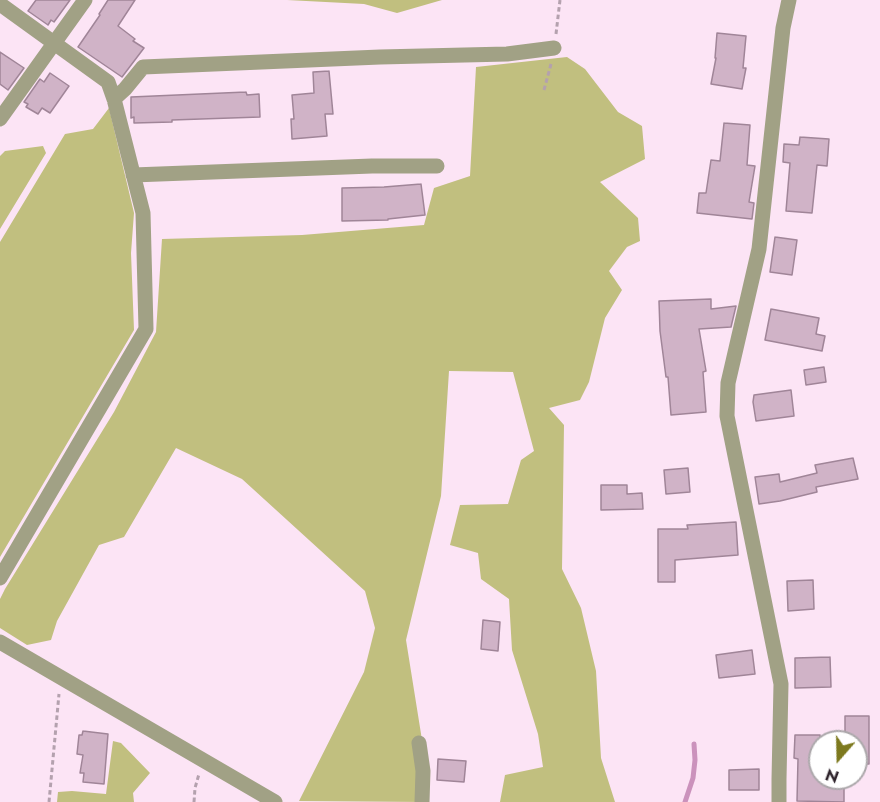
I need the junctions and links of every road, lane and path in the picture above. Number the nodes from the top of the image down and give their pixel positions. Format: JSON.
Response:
{"nodes":[{"id":1,"x":85,"y":0,"type":"edge"},
{"id":2,"x":789,"y":0,"type":"edge"},
{"id":3,"x":0,"y":4,"type":"edge"},
{"id":4,"x":55,"y":44,"type":"junction"},
{"id":5,"x":554,"y":48,"type":"dead end"},
{"id":6,"x":114,"y":99,"type":"junction"},
{"id":7,"x":0,"y":119,"type":"edge"},
{"id":8,"x":437,"y":166,"type":"dead end"},
{"id":9,"x":133,"y":175,"type":"junction"},
{"id":10,"x":0,"y":578,"type":"edge"},
{"id":11,"x":0,"y":642,"type":"edge"},
{"id":12,"x":60,"y":677,"type":"junction"},
{"id":13,"x":419,"y":743,"type":"dead end"},
{"id":14,"x":203,"y":761,"type":"junction"},
{"id":15,"x":49,"y":802,"type":"edge"},
{"id":16,"x":194,"y":802,"type":"edge"},
{"id":17,"x":275,"y":802,"type":"edge"},
{"id":18,"x":422,"y":802,"type":"edge"},
{"id":19,"x":779,"y":802,"type":"edge"}],
"edges":[{"from":1,"to":4,"type":"street"},
{"from":2,"to":19,"type":"street"},
{"from":3,"to":4,"type":"street"},
{"from":4,"to":6,"type":"street"},
{"from":4,"to":7,"type":"street"},
{"from":5,"to":6,"type":"street"},
{"from":6,"to":9,"type":"street"},
{"from":8,"to":9,"type":"street"},
{"from":9,"to":10,"type":"street"},
{"from":11,"to":12,"type":"street"},
{"from":12,"to":14,"type":"street"},
{"from":12,"to":15,"type":"path"},
{"from":13,"to":18,"type":"street"},
{"from":14,"to":16,"type":"path"},
{"from":14,"to":17,"type":"street"}]}
